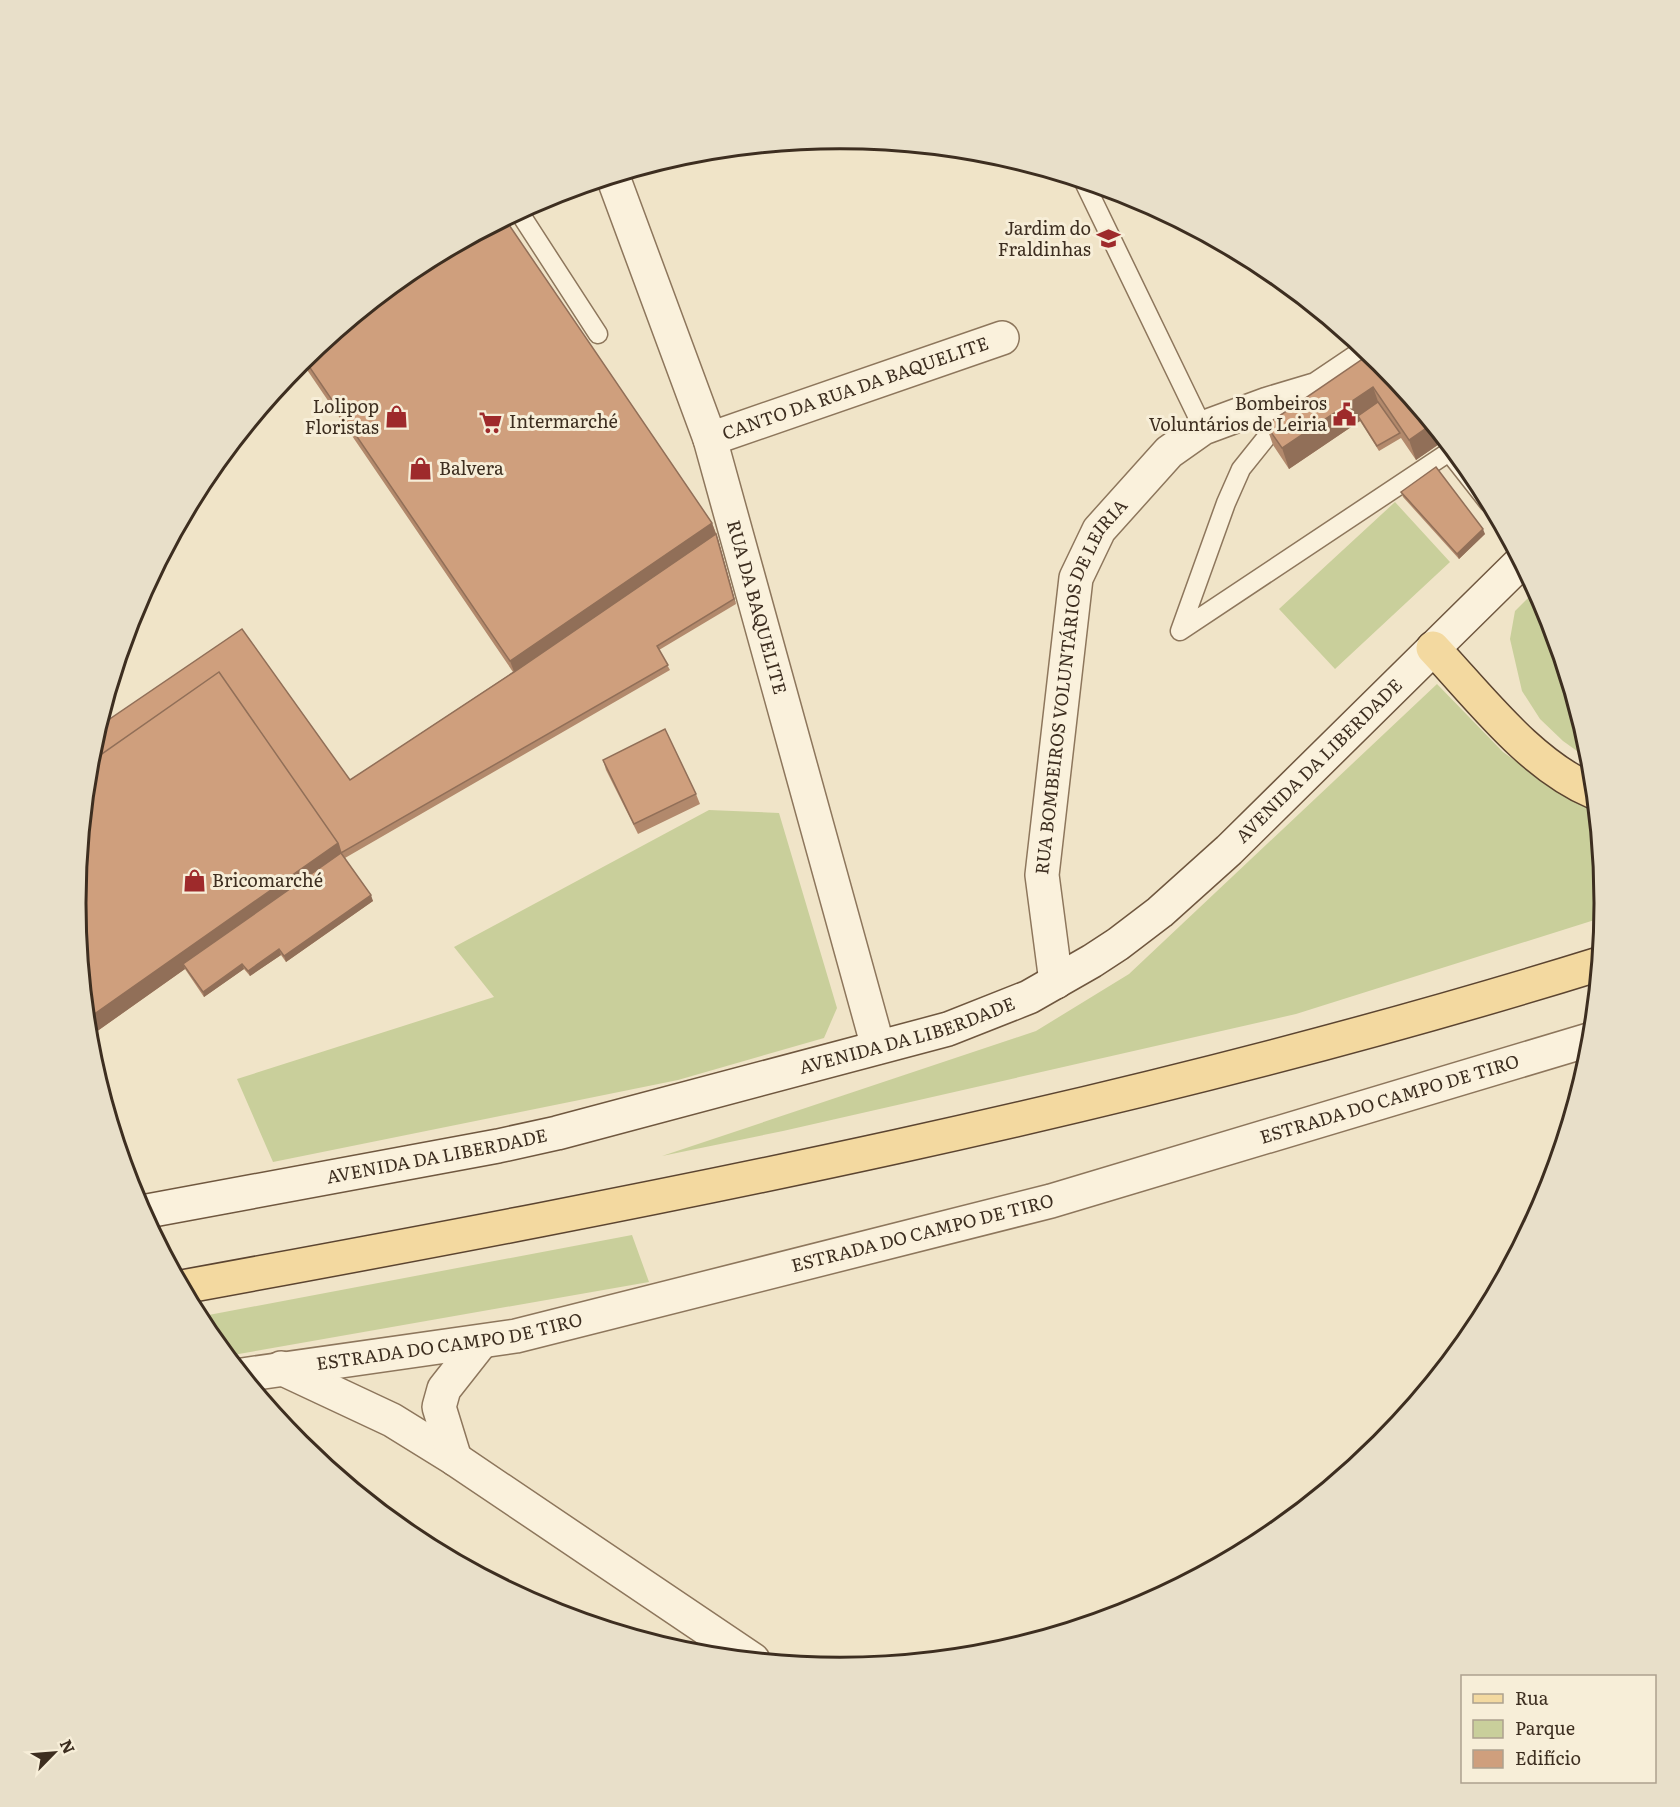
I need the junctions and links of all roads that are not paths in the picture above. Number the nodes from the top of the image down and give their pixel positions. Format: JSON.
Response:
{"nodes":[{"id":1,"x":615,"y":184,"type":"edge"},
{"id":2,"x":1088,"y":191,"type":"edge"},
{"id":3,"x":523,"y":219,"type":"edge"},
{"id":4,"x":598,"y":334,"type":"dead end"},
{"id":5,"x":1002,"y":338,"type":"dead end"},
{"id":6,"x":1362,"y":359,"type":"edge"},
{"id":7,"x":1318,"y":389,"type":"junction"},
{"id":8,"x":1203,"y":428,"type":"junction"},
{"id":9,"x":710,"y":439,"type":"junction"},
{"id":10,"x":1446,"y":454,"type":"edge"},
{"id":11,"x":1516,"y":567,"type":"edge"},
{"id":12,"x":1433,"y":648,"type":"junction"},
{"id":13,"x":1585,"y":789,"type":"edge"},
{"id":14,"x":1592,"y":966,"type":"edge"},
{"id":15,"x":1056,"y":982,"type":"junction"},
{"id":16,"x":1581,"y":1042,"type":"edge"},
{"id":17,"x":878,"y":1047,"type":"junction"},
{"id":18,"x":151,"y":1210,"type":"edge"},
{"id":19,"x":190,"y":1286,"type":"edge"},
{"id":20,"x":481,"y":1342,"type":"junction"},
{"id":21,"x":281,"y":1368,"type":"junction"},
{"id":22,"x":250,"y":1374,"type":"edge"},
{"id":23,"x":455,"y":1459,"type":"junction"},
{"id":24,"x":741,"y":1652,"type":"edge"}],
"edges":[{"from":1,"to":9,"type":"street","name":"RUA DA BAQUELITE"},
{"from":2,"to":8,"type":"lane"},
{"from":3,"to":4,"type":"lane"},
{"from":5,"to":9,"type":"street","name":"CANTO DA RUA DA BAQUELITE"},
{"from":6,"to":7,"type":"street","name":"RUA BOMBEIROS VOLUNTÁRIOS DE LEIRIA"},
{"from":7,"to":8,"type":"street","name":"RUA BOMBEIROS VOLUNTÁRIOS DE LEIRIA"},
{"from":7,"to":10,"type":"lane"},
{"from":8,"to":15,"type":"street","name":"RUA BOMBEIROS VOLUNTÁRIOS DE LEIRIA"},
{"from":9,"to":17,"type":"street","name":"RUA DA BAQUELITE"},
{"from":11,"to":12,"type":"street","name":"AVENIDA DA LIBERDADE"},
{"from":12,"to":13,"type":"main road"},
{"from":12,"to":15,"type":"street","name":"AVENIDA DA LIBERDADE"},
{"from":14,"to":19,"type":"main road"},
{"from":15,"to":17,"type":"street","name":"AVENIDA DA LIBERDADE"},
{"from":16,"to":20,"type":"street","name":"ESTRADA DO CAMPO DE TIRO"},
{"from":17,"to":18,"type":"street","name":"AVENIDA DA LIBERDADE"},
{"from":20,"to":21,"type":"street","name":"ESTRADA DO CAMPO DE TIRO"},
{"from":20,"to":23,"type":"street"},
{"from":21,"to":22,"type":"street","name":"ESTRADA DO CAMPO DE TIRO"},
{"from":21,"to":23,"type":"street"},
{"from":23,"to":24,"type":"street"}]}
